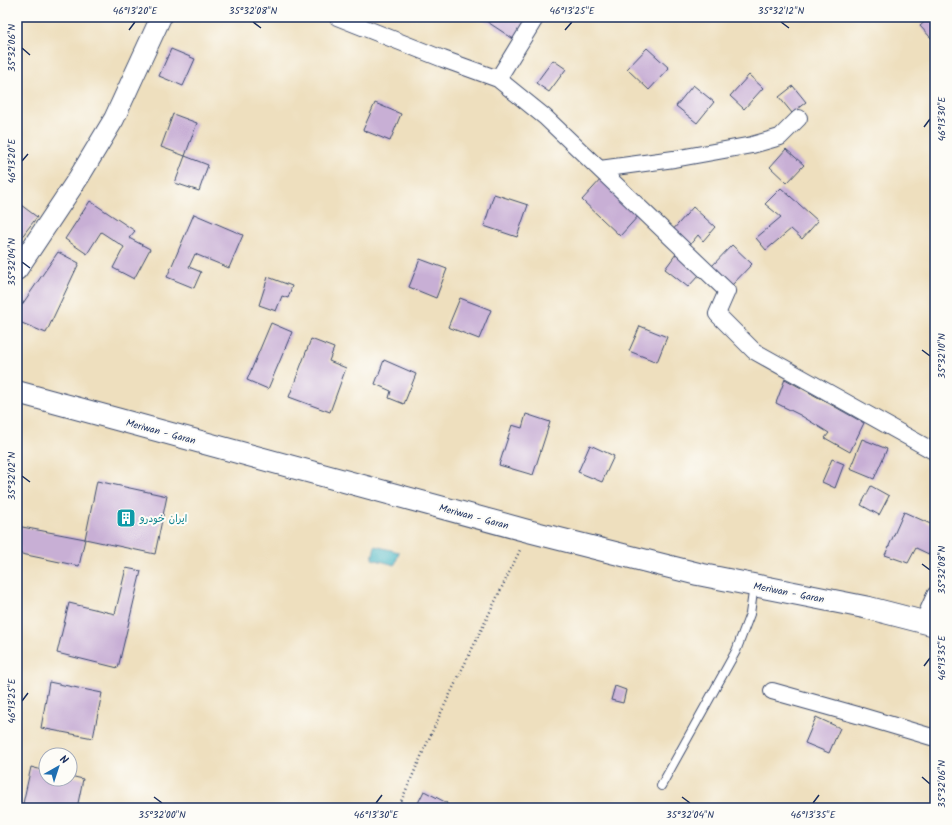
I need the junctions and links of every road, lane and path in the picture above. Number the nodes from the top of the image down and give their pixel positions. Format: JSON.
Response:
{"nodes":[{"id":1,"x":161,"y":17,"type":"edge"},
{"id":2,"x":337,"y":17,"type":"edge"},
{"id":3,"x":536,"y":17,"type":"edge"},
{"id":4,"x":498,"y":79,"type":"junction"},
{"id":5,"x":799,"y":118,"type":"dead end"},
{"id":6,"x":600,"y":169,"type":"junction"},
{"id":7,"x":17,"y":270,"type":"edge"},
{"id":8,"x":17,"y":392,"type":"edge"},
{"id":9,"x":935,"y":452,"type":"edge"},
{"id":10,"x":528,"y":531,"type":"junction"},
{"id":11,"x":754,"y":585,"type":"junction"},
{"id":12,"x":935,"y":595,"type":"edge"},
{"id":13,"x":929,"y":623,"type":"edge"},
{"id":14,"x":772,"y":691,"type":"dead end"},
{"id":15,"x":935,"y":738,"type":"edge"},
{"id":16,"x":661,"y":786,"type":"dead end"},
{"id":17,"x":398,"y":808,"type":"edge"}],
"edges":[{"from":1,"to":7,"type":"street"},
{"from":2,"to":4,"type":"street"},
{"from":3,"to":4,"type":"street"},
{"from":4,"to":6,"type":"street"},
{"from":5,"to":6,"type":"street"},
{"from":6,"to":9,"type":"street"},
{"from":8,"to":10,"type":"main road","name":"Meriwan - Garan"},
{"from":10,"to":11,"type":"main road","name":"Meriwan - Garan"},
{"from":10,"to":17,"type":"path"},
{"from":11,"to":13,"type":"main road","name":"Meriwan - Garan"},
{"from":11,"to":16,"type":"lane"},
{"from":12,"to":13,"type":"street"},
{"from":14,"to":15,"type":"street"}]}
